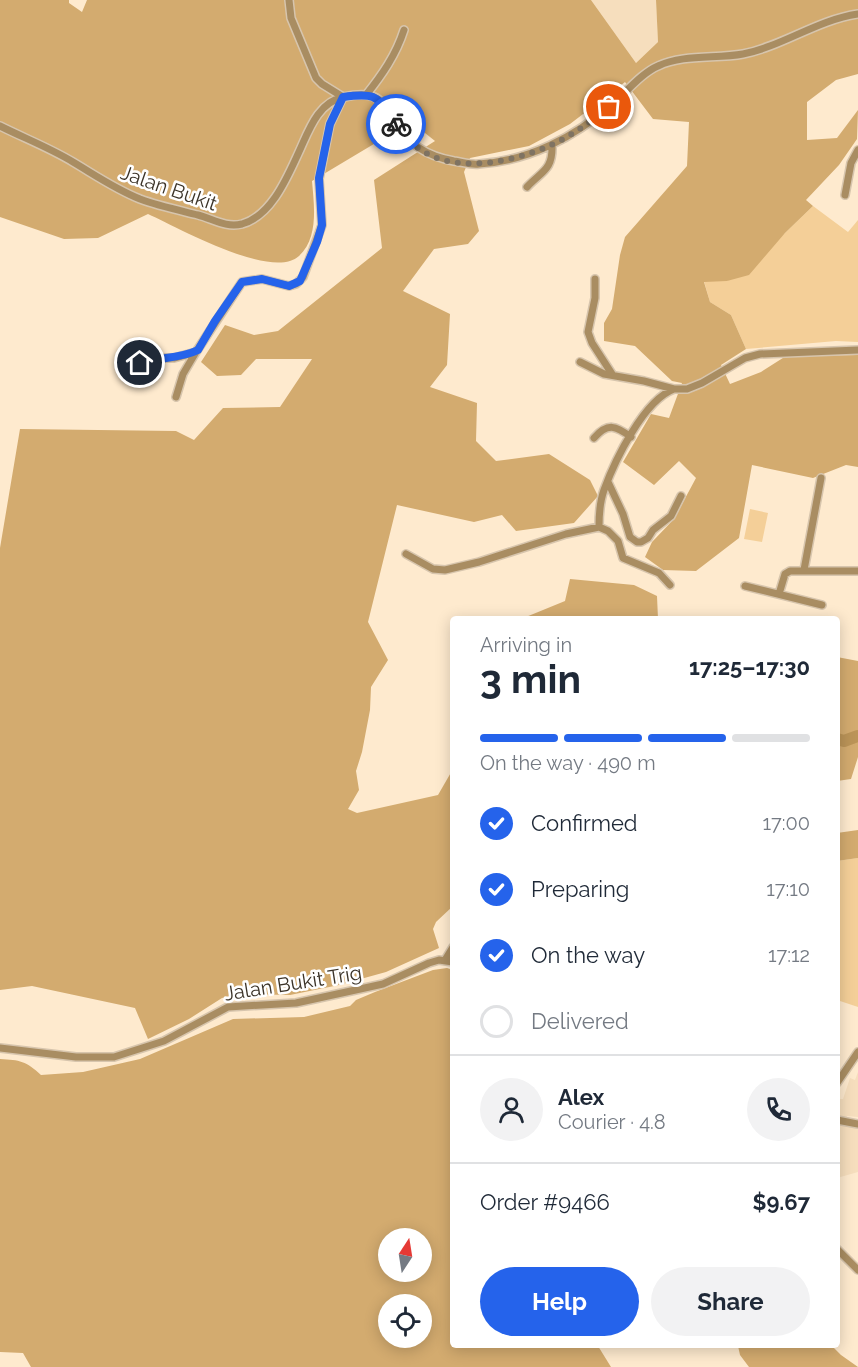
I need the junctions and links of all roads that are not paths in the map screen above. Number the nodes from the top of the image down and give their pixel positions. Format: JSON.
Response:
{"nodes":[{"id":1,"x":289,"y":0,"type":"edge"},
{"id":2,"x":858,"y":15,"type":"edge"},
{"id":3,"x":404,"y":30,"type":"dead end"},
{"id":4,"x":366,"y":95,"type":"junction"},
{"id":5,"x":343,"y":97,"type":"junction"},
{"id":6,"x":0,"y":126,"type":"edge"},
{"id":7,"x":552,"y":145,"type":"junction"},
{"id":8,"x":858,"y":150,"type":"edge"},
{"id":9,"x":527,"y":187,"type":"dead end"},
{"id":10,"x":845,"y":195,"type":"dead end"},
{"id":11,"x":595,"y":279,"type":"dead end"},
{"id":12,"x":858,"y":350,"type":"edge"},
{"id":13,"x":196,"y":352,"type":"junction"},
{"id":14,"x":580,"y":362,"type":"dead end"},
{"id":15,"x":122,"y":366,"type":"dead end"},
{"id":16,"x":612,"y":374,"type":"junction"},
{"id":17,"x":674,"y":389,"type":"junction"},
{"id":18,"x":176,"y":397,"type":"dead end"},
{"id":19,"x":631,"y":436,"type":"junction"},
{"id":20,"x":594,"y":438,"type":"dead end"},
{"id":21,"x":821,"y":478,"type":"dead end"},
{"id":22,"x":608,"y":482,"type":"junction"},
{"id":23,"x":681,"y":496,"type":"dead end"},
{"id":24,"x":599,"y":527,"type":"junction"},
{"id":25,"x":406,"y":554,"type":"dead end"},
{"id":26,"x":804,"y":570,"type":"junction"},
{"id":27,"x":858,"y":571,"type":"edge"},
{"id":28,"x":670,"y":585,"type":"dead end"},
{"id":29,"x":745,"y":586,"type":"dead end"},
{"id":30,"x":779,"y":594,"type":"junction"},
{"id":31,"x":822,"y":605,"type":"dead end"},
{"id":32,"x":449,"y":961,"type":"edge"},
{"id":33,"x":0,"y":1048,"type":"edge"},
{"id":34,"x":858,"y":1052,"type":"edge"},
{"id":35,"x":840,"y":1079,"type":"edge"},
{"id":36,"x":840,"y":1121,"type":"edge"},
{"id":37,"x":858,"y":1124,"type":"edge"},
{"id":38,"x":840,"y":1252,"type":"edge"},
{"id":39,"x":858,"y":1270,"type":"edge"}],
"edges":[{"from":1,"to":5,"type":"street"},
{"from":2,"to":7,"type":"street"},
{"from":3,"to":4,"type":"street"},
{"from":4,"to":5,"type":"street"},
{"from":4,"to":7,"type":"street"},
{"from":5,"to":6,"type":"street","name":"Jalan Bukit"},
{"from":5,"to":13,"type":"street"},
{"from":7,"to":9,"type":"street"},
{"from":8,"to":10,"type":"street"},
{"from":11,"to":16,"type":"street"},
{"from":12,"to":17,"type":"street"},
{"from":13,"to":15,"type":"street"},
{"from":13,"to":18,"type":"street"},
{"from":14,"to":16,"type":"street"},
{"from":16,"to":17,"type":"street"},
{"from":17,"to":19,"type":"street"},
{"from":19,"to":20,"type":"street"},
{"from":19,"to":22,"type":"street"},
{"from":21,"to":26,"type":"street"},
{"from":22,"to":23,"type":"street"},
{"from":22,"to":24,"type":"street"},
{"from":24,"to":25,"type":"street"},
{"from":24,"to":28,"type":"street"},
{"from":26,"to":27,"type":"street"},
{"from":26,"to":30,"type":"street"},
{"from":29,"to":30,"type":"street"},
{"from":30,"to":31,"type":"street"},
{"from":32,"to":33,"type":"street","name":"Jalan Bukit Trig"},
{"from":34,"to":35,"type":"street"},
{"from":36,"to":37,"type":"street"},
{"from":38,"to":39,"type":"street"}]}
